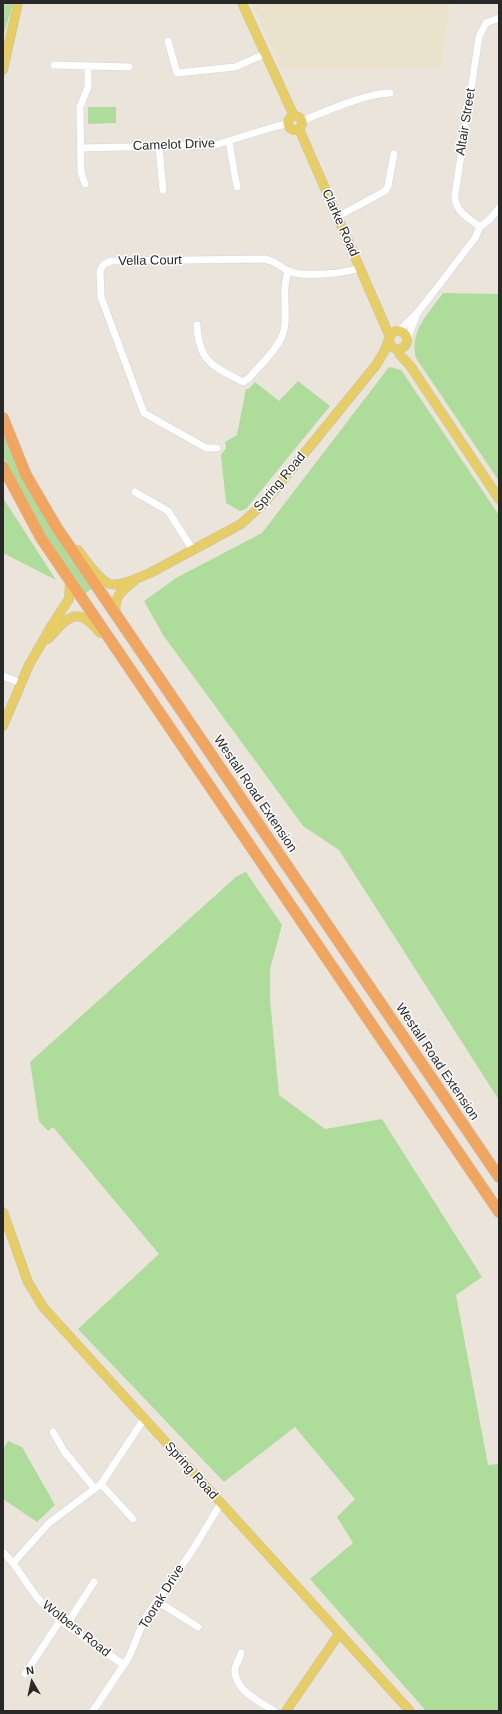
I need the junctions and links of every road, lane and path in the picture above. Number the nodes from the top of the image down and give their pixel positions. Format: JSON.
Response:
{"nodes":[{"id":1,"x":18,"y":3,"type":"edge"},
{"id":2,"x":242,"y":3,"type":"edge"},
{"id":3,"x":499,"y":18,"type":"edge"},
{"id":4,"x":168,"y":41,"type":"dead end"},
{"id":5,"x":265,"y":54,"type":"junction"},
{"id":6,"x":54,"y":65,"type":"dead end"},
{"id":7,"x":88,"y":67,"type":"junction"},
{"id":8,"x":129,"y":67,"type":"dead end"},
{"id":9,"x":3,"y":70,"type":"edge"},
{"id":10,"x":390,"y":93,"type":"dead end"},
{"id":11,"x":298,"y":122,"type":"junction"},
{"id":12,"x":288,"y":124,"type":"joint"},
{"id":13,"x":229,"y":142,"type":"junction"},
{"id":14,"x":159,"y":147,"type":"junction"},
{"id":15,"x":81,"y":148,"type":"junction"},
{"id":16,"x":394,"y":154,"type":"dead end"},
{"id":17,"x":85,"y":184,"type":"dead end"},
{"id":18,"x":237,"y":187,"type":"dead end"},
{"id":19,"x":163,"y":190,"type":"dead end"},
{"id":20,"x":499,"y":208,"type":"edge"},
{"id":21,"x":338,"y":217,"type":"junction"},
{"id":22,"x":480,"y":227,"type":"junction"},
{"id":23,"x":360,"y":268,"type":"junction"},
{"id":24,"x":288,"y":271,"type":"junction"},
{"id":25,"x":417,"y":312,"type":"junction"},
{"id":26,"x":197,"y":325,"type":"dead end"},
{"id":27,"x":394,"y":335,"type":"junction"},
{"id":28,"x":407,"y":341,"type":"junction"},
{"id":29,"x":396,"y":348,"type":"junction"},
{"id":30,"x":376,"y":365,"type":"junction"},
{"id":31,"x":411,"y":367,"type":"junction"},
{"id":32,"x":3,"y":418,"type":"edge"},
{"id":33,"x":217,"y":448,"type":"dead end"},
{"id":34,"x":3,"y":467,"type":"edge"},
{"id":35,"x":135,"y":492,"type":"dead end"},
{"id":36,"x":39,"y":498,"type":"junction"},
{"id":37,"x":499,"y":499,"type":"edge"},
{"id":38,"x":193,"y":550,"type":"junction"},
{"id":39,"x":137,"y":579,"type":"junction"},
{"id":40,"x":70,"y":582,"type":"junction"},
{"id":41,"x":116,"y":614,"type":"junction"},
{"id":42,"x":36,"y":653,"type":"junction"},
{"id":43,"x":132,"y":672,"type":"junction"},
{"id":44,"x":3,"y":676,"type":"edge"},
{"id":45,"x":21,"y":683,"type":"junction"},
{"id":46,"x":3,"y":726,"type":"edge"},
{"id":47,"x":499,"y":1178,"type":"edge"},
{"id":48,"x":3,"y":1212,"type":"edge"},
{"id":49,"x":499,"y":1212,"type":"edge"},
{"id":50,"x":144,"y":1419,"type":"junction"},
{"id":51,"x":53,"y":1432,"type":"dead end"},
{"id":52,"x":101,"y":1484,"type":"junction"},
{"id":53,"x":95,"y":1489,"type":"junction"},
{"id":54,"x":220,"y":1503,"type":"junction"},
{"id":55,"x":133,"y":1519,"type":"dead end"},
{"id":56,"x":3,"y":1553,"type":"edge"},
{"id":57,"x":14,"y":1562,"type":"junction"},
{"id":58,"x":94,"y":1582,"type":"dead end"},
{"id":59,"x":157,"y":1601,"type":"junction"},
{"id":60,"x":64,"y":1622,"type":"junction"},
{"id":61,"x":198,"y":1627,"type":"dead end"},
{"id":62,"x":340,"y":1634,"type":"junction"},
{"id":63,"x":241,"y":1653,"type":"dead end"},
{"id":64,"x":124,"y":1665,"type":"junction"},
{"id":65,"x":25,"y":1674,"type":"dead end"},
{"id":66,"x":93,"y":1711,"type":"edge"},
{"id":67,"x":274,"y":1711,"type":"edge"},
{"id":68,"x":286,"y":1711,"type":"edge"},
{"id":69,"x":410,"y":1711,"type":"edge"}],
"edges":[{"from":1,"to":9,"type":"main road"},
{"from":2,"to":5,"type":"main road","name":"Clarke Road"},
{"from":3,"to":22,"type":"street","name":"Altair Street"},
{"from":4,"to":5,"type":"street"},
{"from":5,"to":11,"type":"main road","name":"Clarke Road"},
{"from":6,"to":7,"type":"street"},
{"from":7,"to":8,"type":"street"},
{"from":7,"to":15,"type":"street"},
{"from":10,"to":11,"type":"street"},
{"from":11,"to":12,"type":"main road"},
{"from":11,"to":21,"type":"main road","name":"Clarke Road"},
{"from":12,"to":13,"type":"street","name":"Camelot Drive"},
{"from":13,"to":14,"type":"street","name":"Camelot Drive"},
{"from":13,"to":18,"type":"street"},
{"from":14,"to":15,"type":"street","name":"Camelot Drive"},
{"from":14,"to":19,"type":"street"},
{"from":15,"to":17,"type":"street"},
{"from":16,"to":21,"type":"street"},
{"from":20,"to":22,"type":"street","name":"Spring Road"},
{"from":21,"to":23,"type":"main road","name":"Clarke Road"},
{"from":22,"to":25,"type":"street","name":"Spring Road"},
{"from":23,"to":24,"type":"street","name":"Vella Court"},
{"from":23,"to":27,"type":"main road","name":"Clarke Road"},
{"from":24,"to":26,"type":"street"},
{"from":24,"to":33,"type":"street","name":"Vella Court"},
{"from":25,"to":27,"type":"street","name":"Spring Road"},
{"from":25,"to":28,"type":"street","name":"Spring Road"},
{"from":27,"to":28,"type":"main road"},
{"from":27,"to":29,"type":"main road"},
{"from":27,"to":30,"type":"main road","name":"Spring Road"},
{"from":28,"to":29,"type":"main road"},
{"from":28,"to":31,"type":"main road"},
{"from":29,"to":30,"type":"main road","name":"Spring Road"},
{"from":29,"to":31,"type":"main road"},
{"from":30,"to":38,"type":"main road","name":"Spring Road"},
{"from":31,"to":37,"type":"main road"},
{"from":32,"to":36,"type":"highway","name":"Westall Road Extension"},
{"from":34,"to":40,"type":"highway"},
{"from":35,"to":38,"type":"street"},
{"from":36,"to":39,"type":"main road","name":"Spring Road"},
{"from":36,"to":41,"type":"highway","name":"Westall Road Extension"},
{"from":38,"to":39,"type":"main road","name":"Spring Road"},
{"from":39,"to":41,"type":"main road","name":"Spring Road"},
{"from":40,"to":42,"type":"main road"},
{"from":40,"to":43,"type":"highway"},
{"from":41,"to":47,"type":"highway","name":"Westall Road Extension"},
{"from":42,"to":43,"type":"main road"},
{"from":42,"to":45,"type":"main road"},
{"from":43,"to":49,"type":"highway"},
{"from":44,"to":45,"type":"street"},
{"from":45,"to":46,"type":"main road"},
{"from":48,"to":50,"type":"main road","name":"Spring Road"},
{"from":50,"to":52,"type":"street"},
{"from":50,"to":54,"type":"main road","name":"Spring Road"},
{"from":51,"to":53,"type":"street"},
{"from":52,"to":53,"type":"street"},
{"from":52,"to":55,"type":"street"},
{"from":53,"to":57,"type":"street"},
{"from":54,"to":59,"type":"street","name":"Toorak Drive"},
{"from":54,"to":62,"type":"main road","name":"Spring Road"},
{"from":56,"to":57,"type":"street","name":"Wolbers Road"},
{"from":57,"to":60,"type":"street","name":"Wolbers Road"},
{"from":58,"to":60,"type":"street"},
{"from":59,"to":61,"type":"street"},
{"from":59,"to":64,"type":"street","name":"Toorak Drive"},
{"from":60,"to":64,"type":"street","name":"Wolbers Road"},
{"from":60,"to":65,"type":"street"},
{"from":62,"to":68,"type":"main road"},
{"from":62,"to":69,"type":"main road","name":"Spring Road"},
{"from":63,"to":67,"type":"street"},
{"from":64,"to":66,"type":"street","name":"Toorak Drive"}]}
